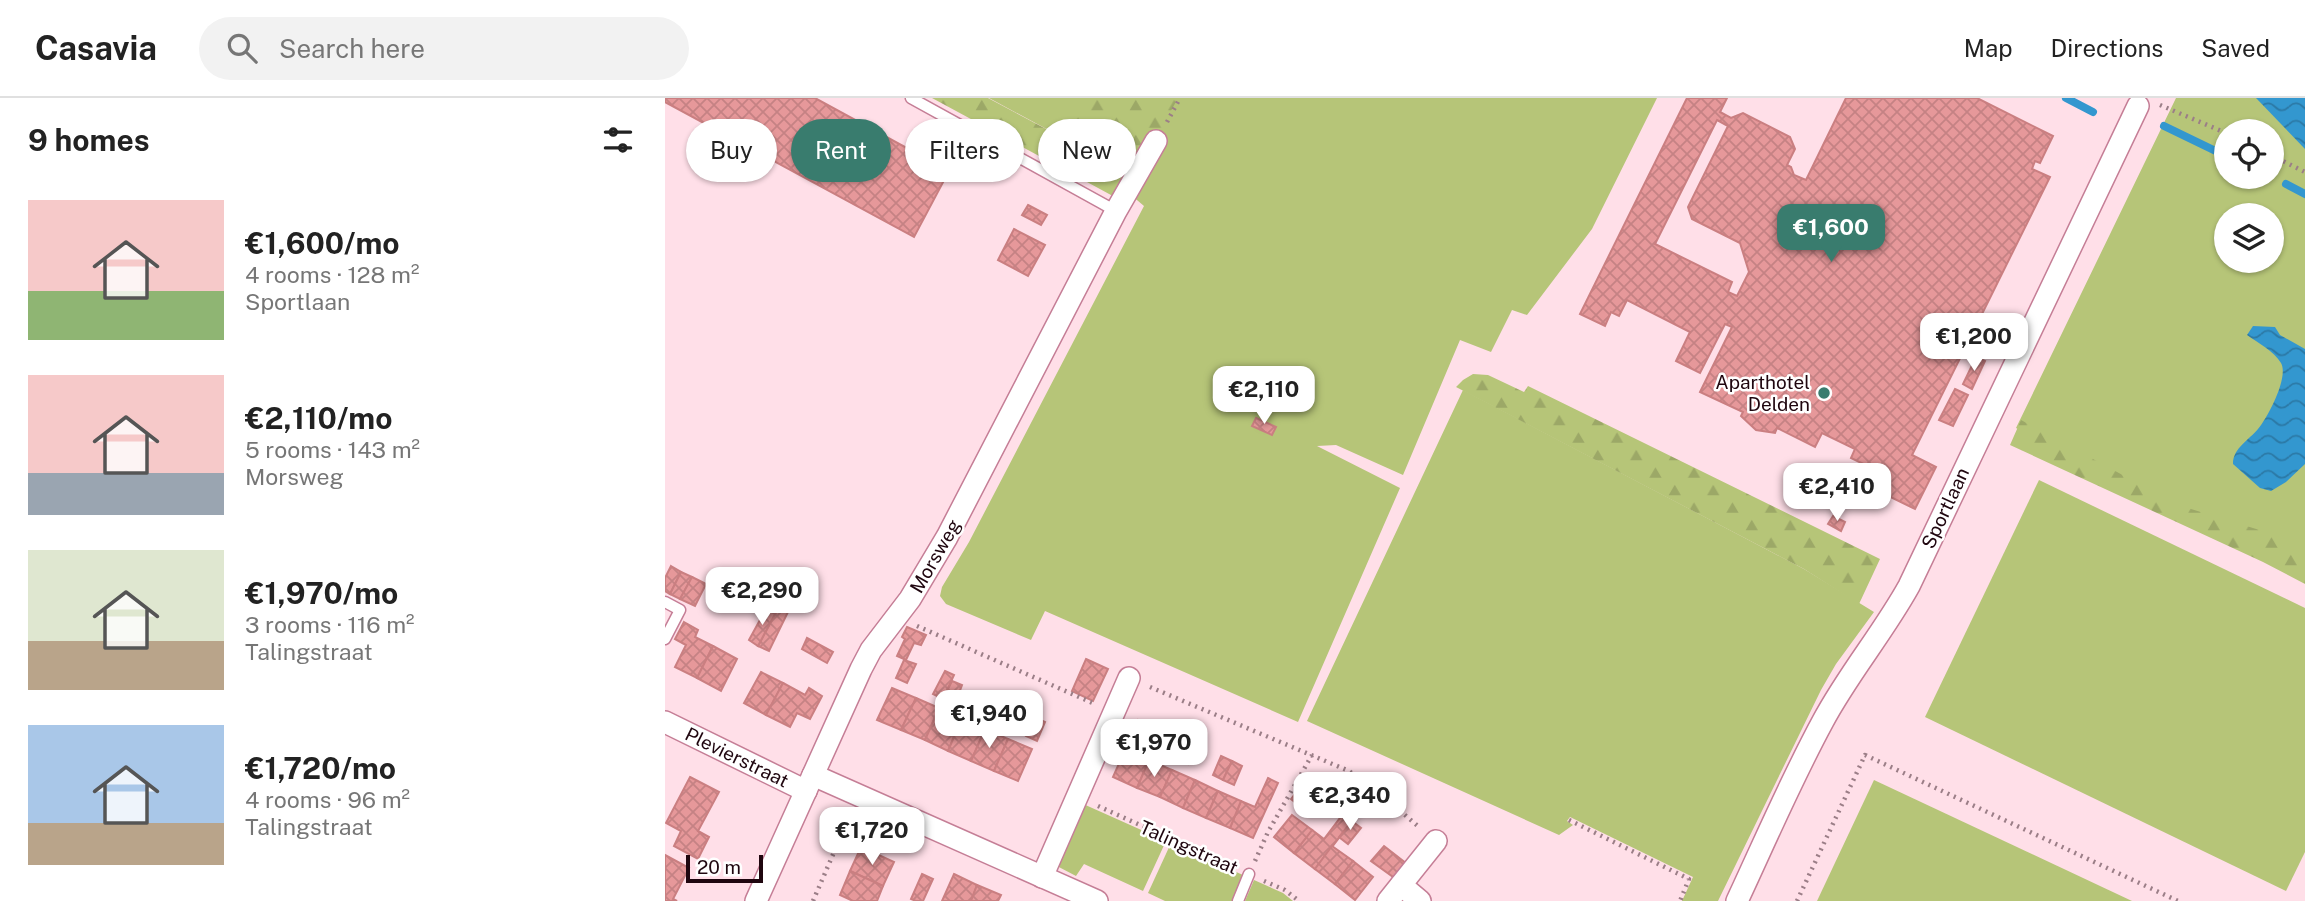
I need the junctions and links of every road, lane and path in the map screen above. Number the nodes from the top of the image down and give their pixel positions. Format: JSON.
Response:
{"nodes":[{"id":1,"x":911,"y":98,"type":"edge"},
{"id":2,"x":2139,"y":106,"type":"joint"},
{"id":3,"x":2214,"y":127,"type":"edge"},
{"id":4,"x":1156,"y":141,"type":"dead end"},
{"id":5,"x":2284,"y":162,"type":"edge"},
{"id":6,"x":2305,"y":172,"type":"edge"},
{"id":7,"x":1116,"y":211,"type":"junction"},
{"id":8,"x":665,"y":602,"type":"edge"},
{"id":9,"x":897,"y":617,"type":"junction"},
{"id":10,"x":665,"y":639,"type":"edge"},
{"id":11,"x":1129,"y":678,"type":"joint"},
{"id":12,"x":1114,"y":712,"type":"junction"},
{"id":13,"x":666,"y":726,"type":"edge"},
{"id":14,"x":1312,"y":755,"type":"junction"},
{"id":15,"x":809,"y":783,"type":"junction"},
{"id":16,"x":859,"y":796,"type":"junction"},
{"id":17,"x":1077,"y":796,"type":"junction"},
{"id":18,"x":1569,"y":820,"type":"dead end"},
{"id":19,"x":1436,"y":841,"type":"joint"},
{"id":20,"x":1249,"y":874,"type":"junction"},
{"id":21,"x":1042,"y":877,"type":"junction"},
{"id":22,"x":1394,"y":893,"type":"edge"},
{"id":23,"x":757,"y":901,"type":"edge"},
{"id":24,"x":813,"y":901,"type":"edge"},
{"id":25,"x":1097,"y":901,"type":"edge"},
{"id":26,"x":1238,"y":901,"type":"edge"},
{"id":27,"x":1299,"y":901,"type":"edge"},
{"id":28,"x":1420,"y":901,"type":"edge"},
{"id":29,"x":1679,"y":901,"type":"edge"},
{"id":30,"x":1737,"y":901,"type":"edge"},
{"id":31,"x":1797,"y":901,"type":"edge"},
{"id":32,"x":2178,"y":901,"type":"edge"}],
"edges":[{"from":1,"to":7,"type":"lane"},
{"from":2,"to":3,"type":"path"},
{"from":2,"to":30,"type":"street","name":"Sportlaan"},
{"from":4,"to":7,"type":"street","name":"Morsweg"},
{"from":5,"to":6,"type":"path"},
{"from":7,"to":9,"type":"street","name":"Morsweg"},
{"from":8,"to":10,"type":"lane"},
{"from":9,"to":12,"type":"path"},
{"from":9,"to":15,"type":"street","name":"Morsweg"},
{"from":11,"to":12,"type":"street"},
{"from":11,"to":14,"type":"path"},
{"from":12,"to":17,"type":"street"},
{"from":13,"to":15,"type":"street","name":"Plevierstraat"},
{"from":14,"to":19,"type":"path"},
{"from":14,"to":20,"type":"path"},
{"from":15,"to":16,"type":"street"},
{"from":15,"to":23,"type":"street","name":"Morsweg"},
{"from":16,"to":21,"type":"street"},
{"from":16,"to":24,"type":"path"},
{"from":17,"to":20,"type":"path","name":"Talingstraat"},
{"from":17,"to":21,"type":"street"},
{"from":18,"to":29,"type":"path"},
{"from":19,"to":22,"type":"street"},
{"from":20,"to":26,"type":"lane"},
{"from":20,"to":27,"type":"path","name":"Talingstraat"},
{"from":21,"to":25,"type":"street"},
{"from":22,"to":28,"type":"street"},
{"from":31,"to":32,"type":"path"}]}
